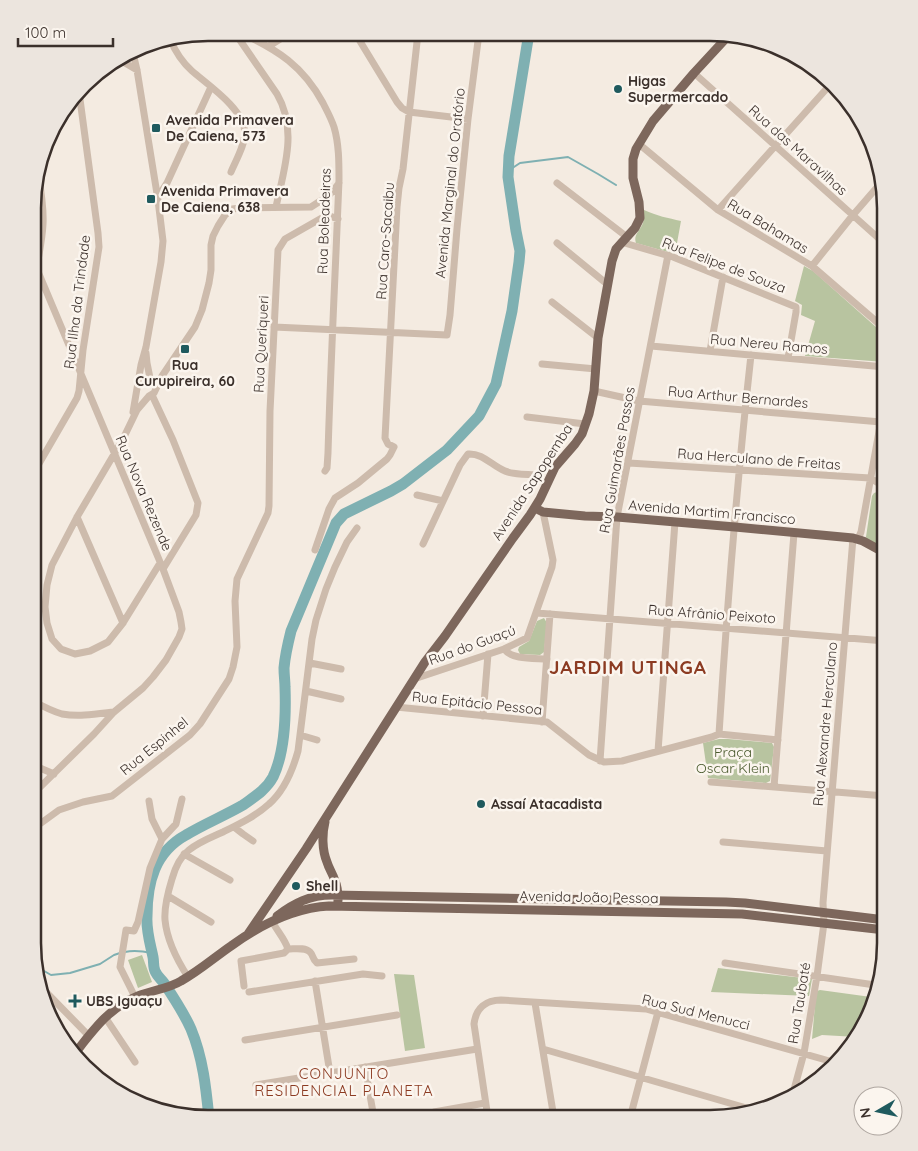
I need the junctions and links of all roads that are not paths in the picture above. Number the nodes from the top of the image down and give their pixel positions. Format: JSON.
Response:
{"nodes":[{"id":1,"x":241,"y":41,"type":"edge"},
{"id":2,"x":258,"y":41,"type":"edge"},
{"id":3,"x":277,"y":41,"type":"edge"},
{"id":4,"x":360,"y":41,"type":"edge"},
{"id":5,"x":417,"y":41,"type":"edge"},
{"id":6,"x":478,"y":41,"type":"edge"},
{"id":7,"x":723,"y":42,"type":"edge"},
{"id":8,"x":173,"y":46,"type":"edge"},
{"id":9,"x":269,"y":46,"type":"junction"},
{"id":10,"x":134,"y":58,"type":"edge"},
{"id":11,"x":126,"y":63,"type":"edge"},
{"id":12,"x":138,"y":70,"type":"junction"},
{"id":13,"x":694,"y":74,"type":"junction"},
{"id":14,"x":211,"y":86,"type":"junction"},
{"id":15,"x":827,"y":89,"type":"edge"},
{"id":16,"x":80,"y":102,"type":"edge"},
{"id":17,"x":409,"y":112,"type":"junction"},
{"id":18,"x":468,"y":119,"type":"junction"},
{"id":19,"x":639,"y":144,"type":"junction"},
{"id":20,"x":775,"y":146,"type":"junction"},
{"id":21,"x":231,"y":172,"type":"dead end"},
{"id":22,"x":339,"y":183,"type":"junction"},
{"id":23,"x":557,"y":183,"type":"dead end"},
{"id":24,"x":875,"y":189,"type":"edge"},
{"id":25,"x":158,"y":197,"type":"junction"},
{"id":26,"x":42,"y":198,"type":"edge"},
{"id":27,"x":276,"y":207,"type":"junction"},
{"id":28,"x":311,"y":207,"type":"junction"},
{"id":29,"x":718,"y":210,"type":"junction"},
{"id":30,"x":327,"y":215,"type":"junction"},
{"id":31,"x":853,"y":215,"type":"junction"},
{"id":32,"x":338,"y":219,"type":"junction"},
{"id":33,"x":877,"y":236,"type":"edge"},
{"id":34,"x":624,"y":240,"type":"junction"},
{"id":35,"x":41,"y":243,"type":"edge"},
{"id":36,"x":557,"y":243,"type":"dead end"},
{"id":37,"x":668,"y":255,"type":"junction"},
{"id":38,"x":812,"y":266,"type":"junction"},
{"id":39,"x":723,"y":277,"type":"junction"},
{"id":40,"x":41,"y":279,"type":"edge"},
{"id":41,"x":607,"y":284,"type":"junction"},
{"id":42,"x":552,"y":302,"type":"dead end"},
{"id":43,"x":877,"y":322,"type":"edge"},
{"id":44,"x":274,"y":327,"type":"junction"},
{"id":45,"x":332,"y":330,"type":"junction"},
{"id":46,"x":391,"y":332,"type":"junction"},
{"id":47,"x":598,"y":338,"type":"junction"},
{"id":48,"x":651,"y":346,"type":"junction"},
{"id":49,"x":146,"y":347,"type":"junction"},
{"id":50,"x":710,"y":351,"type":"junction"},
{"id":51,"x":751,"y":355,"type":"junction"},
{"id":52,"x":788,"y":358,"type":"junction"},
{"id":53,"x":542,"y":364,"type":"dead end"},
{"id":54,"x":169,"y":365,"type":"junction"},
{"id":55,"x":877,"y":366,"type":"edge"},
{"id":56,"x":596,"y":369,"type":"junction"},
{"id":57,"x":81,"y":376,"type":"junction"},
{"id":58,"x":151,"y":378,"type":"junction"},
{"id":59,"x":137,"y":386,"type":"junction"},
{"id":60,"x":594,"y":392,"type":"junction"},
{"id":61,"x":153,"y":393,"type":"junction"},
{"id":62,"x":639,"y":401,"type":"junction"},
{"id":63,"x":745,"y":410,"type":"junction"},
{"id":64,"x":527,"y":417,"type":"dead end"},
{"id":65,"x":132,"y":418,"type":"junction"},
{"id":66,"x":877,"y":422,"type":"edge"},
{"id":67,"x":585,"y":424,"type":"junction"},
{"id":68,"x":877,"y":444,"type":"edge"},
{"id":69,"x":115,"y":454,"type":"junction"},
{"id":70,"x":41,"y":462,"type":"edge"},
{"id":71,"x":629,"y":463,"type":"junction"},
{"id":72,"x":740,"y":470,"type":"junction"},
{"id":73,"x":325,"y":471,"type":"dead end"},
{"id":74,"x":538,"y":475,"type":"dead end"},
{"id":75,"x":870,"y":478,"type":"junction"},
{"id":76,"x":877,"y":482,"type":"edge"},
{"id":77,"x":417,"y":495,"type":"dead end"},
{"id":78,"x":443,"y":501,"type":"junction"},
{"id":79,"x":539,"y":510,"type":"junction"},
{"id":80,"x":77,"y":517,"type":"junction"},
{"id":81,"x":617,"y":517,"type":"junction"},
{"id":82,"x":675,"y":522,"type":"junction"},
{"id":83,"x":735,"y":526,"type":"junction"},
{"id":84,"x":357,"y":528,"type":"dead end"},
{"id":85,"x":794,"y":533,"type":"junction"},
{"id":86,"x":855,"y":538,"type":"junction"},
{"id":87,"x":423,"y":544,"type":"dead end"},
{"id":88,"x":877,"y":549,"type":"edge"},
{"id":89,"x":314,"y":550,"type":"dead end"},
{"id":90,"x":162,"y":566,"type":"junction"},
{"id":91,"x":537,"y":613,"type":"junction"},
{"id":92,"x":550,"y":614,"type":"junction"},
{"id":93,"x":610,"y":619,"type":"junction"},
{"id":94,"x":123,"y":623,"type":"junction"},
{"id":95,"x":668,"y":624,"type":"junction"},
{"id":96,"x":726,"y":628,"type":"junction"},
{"id":97,"x":236,"y":630,"type":"joint"},
{"id":98,"x":786,"y":633,"type":"junction"},
{"id":99,"x":845,"y":638,"type":"junction"},
{"id":100,"x":876,"y":640,"type":"edge"},
{"id":101,"x":504,"y":649,"type":"junction"},
{"id":102,"x":488,"y":654,"type":"junction"},
{"id":103,"x":546,"y":659,"type":"junction"},
{"id":104,"x":310,"y":663,"type":"junction"},
{"id":105,"x":341,"y":669,"type":"dead end"},
{"id":106,"x":414,"y":679,"type":"junction"},
{"id":107,"x":306,"y":693,"type":"junction"},
{"id":108,"x":341,"y":699,"type":"dead end"},
{"id":109,"x":41,"y":705,"type":"edge"},
{"id":110,"x":396,"y":707,"type":"junction"},
{"id":111,"x":114,"y":712,"type":"junction"},
{"id":112,"x":483,"y":716,"type":"junction"},
{"id":113,"x":542,"y":722,"type":"junction"},
{"id":114,"x":719,"y":734,"type":"junction"},
{"id":115,"x":300,"y":735,"type":"junction"},
{"id":116,"x":317,"y":740,"type":"dead end"},
{"id":117,"x":778,"y":740,"type":"junction"},
{"id":118,"x":658,"y":751,"type":"junction"},
{"id":119,"x":600,"y":761,"type":"junction"},
{"id":120,"x":41,"y":768,"type":"edge"},
{"id":121,"x":54,"y":774,"type":"junction"},
{"id":122,"x":711,"y":782,"type":"dead end"},
{"id":123,"x":41,"y":786,"type":"edge"},
{"id":124,"x":774,"y":787,"type":"junction"},
{"id":125,"x":832,"y":792,"type":"junction"},
{"id":126,"x":876,"y":795,"type":"edge"},
{"id":127,"x":182,"y":800,"type":"dead end"},
{"id":128,"x":149,"y":801,"type":"dead end"},
{"id":129,"x":325,"y":819,"type":"junction"},
{"id":130,"x":41,"y":823,"type":"edge"},
{"id":131,"x":234,"y":826,"type":"junction"},
{"id":132,"x":162,"y":839,"type":"junction"},
{"id":133,"x":253,"y":841,"type":"dead end"},
{"id":134,"x":723,"y":842,"type":"dead end"},
{"id":135,"x":306,"y":849,"type":"junction"},
{"id":136,"x":827,"y":851,"type":"junction"},
{"id":137,"x":184,"y":854,"type":"junction"},
{"id":138,"x":325,"y":858,"type":"junction"},
{"id":139,"x":230,"y":880,"type":"dead end"},
{"id":140,"x":335,"y":880,"type":"junction"},
{"id":141,"x":276,"y":894,"type":"junction"},
{"id":142,"x":338,"y":895,"type":"junction"},
{"id":143,"x":352,"y":895,"type":"junction"},
{"id":144,"x":168,"y":896,"type":"junction"},
{"id":145,"x":329,"y":906,"type":"junction"},
{"id":146,"x":288,"y":912,"type":"junction"},
{"id":147,"x":823,"y":912,"type":"junction"},
{"id":148,"x":876,"y":919,"type":"edge"},
{"id":149,"x":212,"y":922,"type":"dead end"},
{"id":150,"x":270,"y":922,"type":"junction"},
{"id":151,"x":824,"y":923,"type":"junction"},
{"id":152,"x":876,"y":929,"type":"edge"},
{"id":153,"x":248,"y":934,"type":"junction"},
{"id":154,"x":288,"y":949,"type":"junction"},
{"id":155,"x":354,"y":959,"type":"dead end"},
{"id":156,"x":725,"y":963,"type":"dead end"},
{"id":157,"x":382,"y":976,"type":"dead end"},
{"id":158,"x":816,"y":976,"type":"junction"},
{"id":159,"x":184,"y":980,"type":"junction"},
{"id":160,"x":315,"y":982,"type":"junction"},
{"id":161,"x":871,"y":984,"type":"edge"},
{"id":162,"x":244,"y":986,"type":"dead end"},
{"id":163,"x":249,"y":992,"type":"dead end"},
{"id":164,"x":137,"y":996,"type":"junction"},
{"id":165,"x":51,"y":997,"type":"edge"},
{"id":166,"x":535,"y":1003,"type":"junction"},
{"id":167,"x":658,"y":1012,"type":"junction"},
{"id":168,"x":397,"y":1015,"type":"dead end"},
{"id":169,"x":105,"y":1017,"type":"junction"},
{"id":170,"x":322,"y":1027,"type":"junction"},
{"id":171,"x":89,"y":1036,"type":"junction"},
{"id":172,"x":245,"y":1040,"type":"dead end"},
{"id":173,"x":79,"y":1048,"type":"edge"},
{"id":174,"x":477,"y":1049,"type":"junction"},
{"id":175,"x":543,"y":1049,"type":"junction"},
{"id":176,"x":804,"y":1053,"type":"junction"},
{"id":177,"x":828,"y":1061,"type":"edge"},
{"id":178,"x":134,"y":1062,"type":"dead end"},
{"id":179,"x":365,"y":1067,"type":"junction"},
{"id":180,"x":330,"y":1073,"type":"junction"},
{"id":181,"x":641,"y":1078,"type":"junction"},
{"id":182,"x":256,"y":1085,"type":"dead end"},
{"id":183,"x":795,"y":1086,"type":"edge"},
{"id":184,"x":485,"y":1103,"type":"junction"},
{"id":185,"x":740,"y":1106,"type":"edge"},
{"id":186,"x":372,"y":1109,"type":"edge"},
{"id":187,"x":451,"y":1109,"type":"edge"},
{"id":188,"x":486,"y":1109,"type":"edge"},
{"id":189,"x":553,"y":1109,"type":"edge"},
{"id":190,"x":632,"y":1109,"type":"edge"}],
"edges":[{"from":1,"to":27,"type":"street"},
{"from":2,"to":9,"type":"street","name":"Rua Boleadeiras"},
{"from":3,"to":9,"type":"street"},
{"from":4,"to":17,"type":"street"},
{"from":5,"to":17,"type":"street","name":"Rua Caro-Sacaibu"},
{"from":6,"to":18,"type":"street","name":"Avenida Marginal do Oratório"},
{"from":7,"to":13,"type":"main road","name":"Avenida Sapopemba"},
{"from":8,"to":14,"type":"street"},
{"from":9,"to":22,"type":"street","name":"Rua Boleadeiras"},
{"from":10,"to":12,"type":"street"},
{"from":11,"to":12,"type":"street"},
{"from":12,"to":25,"type":"street"},
{"from":13,"to":19,"type":"main road","name":"Avenida Sapopemba"},
{"from":13,"to":20,"type":"street","name":"Rua das Maravilhas"},
{"from":14,"to":21,"type":"street"},
{"from":14,"to":25,"type":"street"},
{"from":15,"to":20,"type":"street"},
{"from":16,"to":57,"type":"street","name":"Rua Ilha da Trindade"},
{"from":17,"to":18,"type":"street"},
{"from":17,"to":46,"type":"street","name":"Rua Caro-Sacaibu"},
{"from":18,"to":46,"type":"street","name":"Avenida Marginal do Oratório"},
{"from":19,"to":29,"type":"street","name":"Rua Bahamas"},
{"from":19,"to":34,"type":"main road","name":"Avenida Sapopemba"},
{"from":20,"to":29,"type":"street"},
{"from":20,"to":31,"type":"street","name":"Rua das Maravilhas"},
{"from":22,"to":28,"type":"street"},
{"from":22,"to":32,"type":"street","name":"Rua Boleadeiras"},
{"from":23,"to":34,"type":"street"},
{"from":24,"to":31,"type":"street"},
{"from":25,"to":49,"type":"street"},
{"from":26,"to":35,"type":"street"},
{"from":27,"to":28,"type":"street"},
{"from":27,"to":54,"type":"street"},
{"from":28,"to":30,"type":"street"},
{"from":29,"to":38,"type":"street","name":"Rua Bahamas"},
{"from":30,"to":32,"type":"street"},
{"from":30,"to":44,"type":"street","name":"Rua Queriqueri"},
{"from":31,"to":33,"type":"street","name":"Rua das Maravilhas"},
{"from":31,"to":38,"type":"street"},
{"from":32,"to":45,"type":"street","name":"Rua Boleadeiras"},
{"from":34,"to":37,"type":"street","name":"Rua Felipe de Souza"},
{"from":34,"to":41,"type":"main road","name":"Avenida Sapopemba"},
{"from":36,"to":41,"type":"street"},
{"from":37,"to":39,"type":"street","name":"Rua Felipe de Souza"},
{"from":37,"to":48,"type":"street","name":"Rua Guimarães Passos"},
{"from":38,"to":43,"type":"street","name":"Rua Bahamas"},
{"from":39,"to":50,"type":"street"},
{"from":39,"to":52,"type":"street","name":"Rua Felipe de Souza"},
{"from":40,"to":57,"type":"street","name":"Rua Nova Rezende"},
{"from":41,"to":47,"type":"main road","name":"Avenida Sapopemba"},
{"from":42,"to":47,"type":"street"},
{"from":44,"to":45,"type":"street"},
{"from":44,"to":97,"type":"street","name":"Rua Queriqueri"},
{"from":45,"to":46,"type":"street"},
{"from":45,"to":73,"type":"street","name":"Rua Boleadeiras"},
{"from":46,"to":89,"type":"street","name":"Rua Caro-Sacaibu"},
{"from":47,"to":56,"type":"main road","name":"Avenida Sapopemba"},
{"from":48,"to":50,"type":"street","name":"Rua Nereu Ramos"},
{"from":48,"to":62,"type":"street","name":"Rua Guimarães Passos"},
{"from":49,"to":58,"type":"street"},
{"from":49,"to":59,"type":"street"},
{"from":50,"to":51,"type":"street","name":"Rua Nereu Ramos"},
{"from":51,"to":52,"type":"street","name":"Rua Nereu Ramos"},
{"from":51,"to":63,"type":"street"},
{"from":52,"to":55,"type":"street","name":"Rua Nereu Ramos"},
{"from":53,"to":56,"type":"street"},
{"from":54,"to":58,"type":"street"},
{"from":54,"to":61,"type":"street"},
{"from":56,"to":60,"type":"main road","name":"Avenida Sapopemba"},
{"from":57,"to":69,"type":"street","name":"Rua Nova Rezende"},
{"from":57,"to":70,"type":"street","name":"Rua Ilha da Trindade"},
{"from":58,"to":59,"type":"street"},
{"from":58,"to":61,"type":"street"},
{"from":59,"to":61,"type":"street"},
{"from":59,"to":65,"type":"street"},
{"from":60,"to":62,"type":"street","name":"Rua Arthur Bernardes"},
{"from":60,"to":67,"type":"main road","name":"Avenida Sapopemba"},
{"from":61,"to":65,"type":"street"},
{"from":61,"to":90,"type":"street"},
{"from":62,"to":63,"type":"street","name":"Rua Arthur Bernardes"},
{"from":62,"to":71,"type":"street","name":"Rua Guimarães Passos"},
{"from":63,"to":66,"type":"street","name":"Rua Arthur Bernardes"},
{"from":63,"to":72,"type":"street"},
{"from":64,"to":67,"type":"street"},
{"from":65,"to":69,"type":"street"},
{"from":67,"to":79,"type":"main road","name":"Avenida Sapopemba"},
{"from":68,"to":75,"type":"street","name":"Rua Alexandre Herculano"},
{"from":69,"to":80,"type":"street"},
{"from":69,"to":90,"type":"street","name":"Rua Nova Rezende"},
{"from":71,"to":72,"type":"street","name":"Rua Herculano de Freitas"},
{"from":71,"to":81,"type":"street","name":"Rua Guimarães Passos"},
{"from":72,"to":75,"type":"street","name":"Rua Herculano de Freitas"},
{"from":72,"to":83,"type":"street"},
{"from":74,"to":78,"type":"street"},
{"from":75,"to":76,"type":"street","name":"Rua Herculano de Freitas"},
{"from":75,"to":86,"type":"street","name":"Rua Alexandre Herculano"},
{"from":77,"to":78,"type":"street"},
{"from":78,"to":87,"type":"street"},
{"from":79,"to":81,"type":"main road","name":"Avenida Martim Francisco"},
{"from":79,"to":91,"type":"street","name":"Rua do Guaçú"},
{"from":79,"to":106,"type":"main road","name":"Avenida Sapopemba"},
{"from":80,"to":94,"type":"street"},
{"from":80,"to":94,"type":"street"},
{"from":81,"to":82,"type":"main road","name":"Avenida Martim Francisco"},
{"from":81,"to":93,"type":"street","name":"Rua Guimarães Passos"},
{"from":82,"to":83,"type":"main road","name":"Avenida Martim Francisco"},
{"from":82,"to":95,"type":"street"},
{"from":83,"to":85,"type":"main road","name":"Avenida Martim Francisco"},
{"from":83,"to":96,"type":"street"},
{"from":84,"to":104,"type":"street"},
{"from":85,"to":86,"type":"main road","name":"Avenida Martim Francisco"},
{"from":85,"to":98,"type":"street"},
{"from":86,"to":88,"type":"main road","name":"Avenida Martim Francisco"},
{"from":86,"to":99,"type":"street","name":"Rua Alexandre Herculano"},
{"from":90,"to":94,"type":"street"},
{"from":90,"to":111,"type":"street","name":"Rua Nova Rezende"},
{"from":91,"to":92,"type":"street","name":"Rua Afrânio Peixoto"},
{"from":91,"to":101,"type":"street","name":"Rua do Guaçú"},
{"from":92,"to":93,"type":"street","name":"Rua Afrânio Peixoto"},
{"from":92,"to":103,"type":"street"},
{"from":93,"to":95,"type":"street","name":"Rua Afrânio Peixoto"},
{"from":93,"to":119,"type":"street","name":"Rua Guimarães Passos"},
{"from":95,"to":96,"type":"street","name":"Rua Afrânio Peixoto"},
{"from":95,"to":118,"type":"street"},
{"from":96,"to":98,"type":"street","name":"Rua Afrânio Peixoto"},
{"from":96,"to":114,"type":"street"},
{"from":97,"to":130,"type":"street","name":"Rua Espinhel"},
{"from":98,"to":99,"type":"street","name":"Rua Afrânio Peixoto"},
{"from":98,"to":117,"type":"street"},
{"from":99,"to":100,"type":"street","name":"Rua Afrânio Peixoto"},
{"from":99,"to":125,"type":"street","name":"Rua Alexandre Herculano"},
{"from":101,"to":102,"type":"street","name":"Rua do Guaçú"},
{"from":101,"to":103,"type":"street"},
{"from":102,"to":106,"type":"street","name":"Rua do Guaçú"},
{"from":102,"to":112,"type":"street"},
{"from":103,"to":113,"type":"street"},
{"from":104,"to":105,"type":"street"},
{"from":104,"to":107,"type":"street"},
{"from":106,"to":110,"type":"main road","name":"Avenida Sapopemba"},
{"from":107,"to":108,"type":"street"},
{"from":107,"to":115,"type":"street"},
{"from":109,"to":111,"type":"street"},
{"from":110,"to":112,"type":"street","name":"Rua Epitácio Pessoa"},
{"from":110,"to":129,"type":"main road","name":"Avenida Sapopemba"},
{"from":111,"to":121,"type":"street","name":"Rua Nova Rezende"},
{"from":112,"to":113,"type":"street","name":"Rua Epitácio Pessoa"},
{"from":113,"to":119,"type":"street","name":"Rua Epitácio Pessoa"},
{"from":114,"to":117,"type":"street"},
{"from":114,"to":118,"type":"street"},
{"from":115,"to":116,"type":"street"},
{"from":115,"to":131,"type":"street"},
{"from":117,"to":124,"type":"street"},
{"from":118,"to":119,"type":"street"},
{"from":120,"to":121,"type":"street"},
{"from":121,"to":123,"type":"street","name":"Rua Nova Rezende"},
{"from":122,"to":124,"type":"street"},
{"from":124,"to":125,"type":"street"},
{"from":125,"to":126,"type":"street"},
{"from":125,"to":136,"type":"street","name":"Rua Alexandre Herculano"},
{"from":127,"to":132,"type":"street"},
{"from":128,"to":132,"type":"street"},
{"from":129,"to":135,"type":"main road","name":"Avenida Sapopemba"},
{"from":129,"to":138,"type":"main road","name":"Avenida Sapopemba"},
{"from":131,"to":133,"type":"street"},
{"from":131,"to":137,"type":"street"},
{"from":132,"to":164,"type":"street"},
{"from":134,"to":136,"type":"street"},
{"from":135,"to":138,"type":"main road"},
{"from":135,"to":141,"type":"main road","name":"Avenida Sapopemba"},
{"from":136,"to":147,"type":"street","name":"Rua Alexandre Herculano"},
{"from":137,"to":139,"type":"street"},
{"from":137,"to":144,"type":"street"},
{"from":138,"to":140,"type":"main road"},
{"from":140,"to":142,"type":"main road"},
{"from":140,"to":143,"type":"main road"},
{"from":141,"to":146,"type":"main road"},
{"from":141,"to":153,"type":"main road","name":"Avenida Sapopemba"},
{"from":142,"to":143,"type":"main road","name":"Avenida João Pessoa"},
{"from":142,"to":145,"type":"main road"},
{"from":142,"to":146,"type":"main road","name":"Avenida João Pessoa"},
{"from":143,"to":147,"type":"main road","name":"Avenida João Pessoa"},
{"from":144,"to":149,"type":"street"},
{"from":144,"to":159,"type":"street"},
{"from":145,"to":146,"type":"main road","name":"Avenida João Pessoa"},
{"from":145,"to":151,"type":"main road","name":"Avenida João Pessoa"},
{"from":146,"to":150,"type":"main road","name":"Avenida João Pessoa"},
{"from":147,"to":148,"type":"main road","name":"Avenida João Pessoa"},
{"from":147,"to":151,"type":"street","name":"Rua Taubaté"},
{"from":150,"to":153,"type":"main road","name":"Avenida João Pessoa"},
{"from":150,"to":154,"type":"street"},
{"from":151,"to":152,"type":"main road","name":"Avenida João Pessoa"},
{"from":151,"to":158,"type":"street","name":"Rua Taubaté"},
{"from":153,"to":159,"type":"main road"},
{"from":154,"to":155,"type":"street"},
{"from":154,"to":162,"type":"street"},
{"from":156,"to":158,"type":"street"},
{"from":157,"to":160,"type":"street"},
{"from":158,"to":161,"type":"street"},
{"from":158,"to":176,"type":"street","name":"Rua Taubaté"},
{"from":159,"to":164,"type":"main road"},
{"from":160,"to":163,"type":"street"},
{"from":160,"to":170,"type":"street"},
{"from":164,"to":169,"type":"main road"},
{"from":165,"to":171,"type":"street"},
{"from":166,"to":167,"type":"street","name":"Rua Sud Menucci"},
{"from":166,"to":174,"type":"street","name":"Rua Sud Menucci"},
{"from":166,"to":175,"type":"street"},
{"from":167,"to":176,"type":"street","name":"Rua Sud Menucci"},
{"from":167,"to":181,"type":"street"},
{"from":168,"to":170,"type":"street"},
{"from":169,"to":171,"type":"main road"},
{"from":169,"to":178,"type":"street"},
{"from":170,"to":172,"type":"street"},
{"from":170,"to":180,"type":"street"},
{"from":171,"to":173,"type":"main road"},
{"from":174,"to":179,"type":"street"},
{"from":174,"to":184,"type":"street"},
{"from":175,"to":181,"type":"street"},
{"from":175,"to":189,"type":"street"},
{"from":176,"to":177,"type":"street","name":"Rua Sud Menucci"},
{"from":176,"to":183,"type":"street","name":"Rua Taubaté"},
{"from":179,"to":180,"type":"street"},
{"from":179,"to":186,"type":"street"},
{"from":180,"to":182,"type":"street"},
{"from":181,"to":185,"type":"street"},
{"from":181,"to":190,"type":"street"},
{"from":184,"to":187,"type":"street"},
{"from":184,"to":188,"type":"street"}]}
